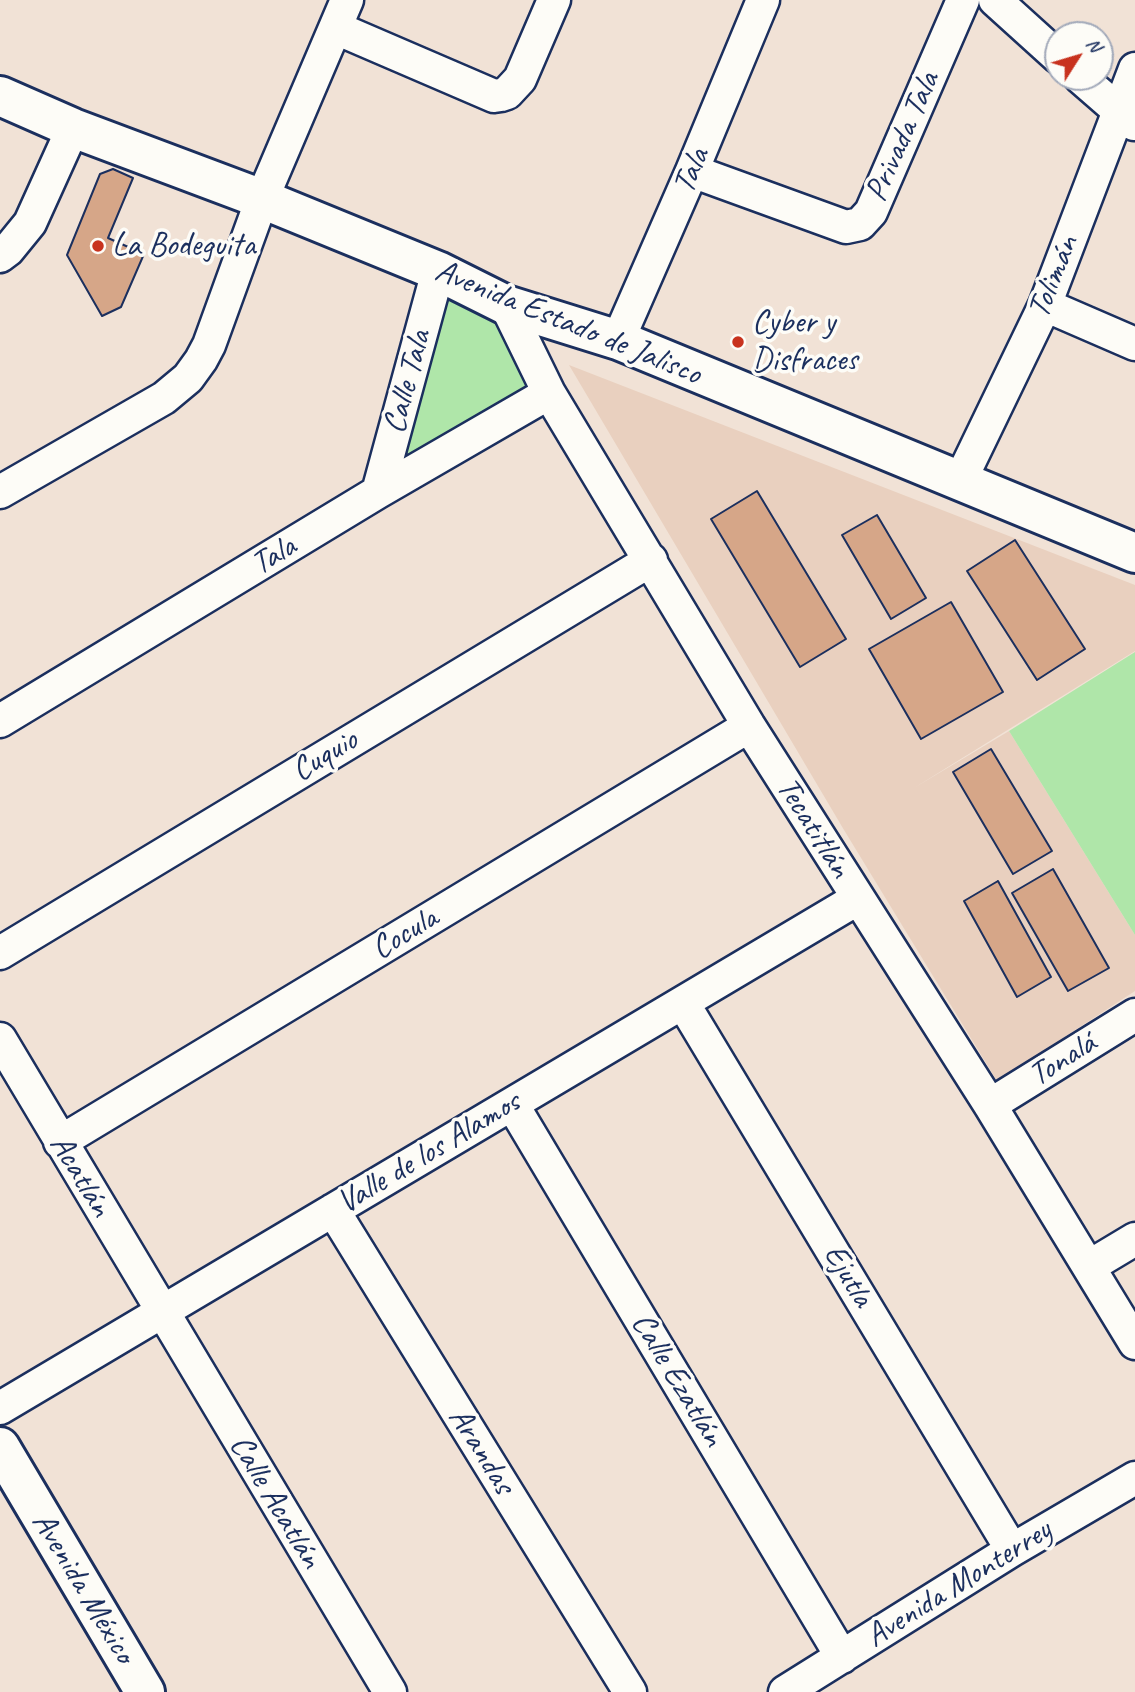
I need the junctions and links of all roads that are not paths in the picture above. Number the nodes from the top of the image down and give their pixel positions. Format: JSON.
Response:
{"nodes":[{"id":1,"x":554,"y":0,"type":"edge"},
{"id":2,"x":763,"y":0,"type":"edge"},
{"id":3,"x":963,"y":0,"type":"edge"},
{"id":4,"x":995,"y":0,"type":"edge"},
{"id":5,"x":341,"y":14,"type":"edge"},
{"id":6,"x":1044,"y":44,"type":"edge"},
{"id":7,"x":1135,"y":69,"type":"edge"},
{"id":8,"x":1096,"y":91,"type":"edge"},
{"id":9,"x":0,"y":96,"type":"edge"},
{"id":10,"x":1127,"y":118,"type":"edge"},
{"id":11,"x":73,"y":128,"type":"junction"},
{"id":12,"x":692,"y":171,"type":"junction"},
{"id":13,"x":262,"y":199,"type":"junction"},
{"id":14,"x":0,"y":256,"type":"edge"},
{"id":15,"x":438,"y":271,"type":"junction"},
{"id":16,"x":506,"y":304,"type":"junction"},
{"id":17,"x":1045,"y":305,"type":"junction"},
{"id":18,"x":618,"y":340,"type":"junction"},
{"id":19,"x":1135,"y":344,"type":"edge"},
{"id":20,"x":549,"y":393,"type":"junction"},
{"id":21,"x":960,"y":481,"type":"junction"},
{"id":22,"x":0,"y":492,"type":"edge"},
{"id":23,"x":378,"y":492,"type":"junction"},
{"id":24,"x":1135,"y":553,"type":"edge"},
{"id":25,"x":651,"y":560,"type":"junction"},
{"id":26,"x":0,"y":721,"type":"edge"},
{"id":27,"x":749,"y":726,"type":"junction"},
{"id":28,"x":858,"y":899,"type":"junction"},
{"id":29,"x":0,"y":953,"type":"edge"},
{"id":30,"x":683,"y":1003,"type":"junction"},
{"id":31,"x":1135,"y":1015,"type":"edge"},
{"id":32,"x":0,"y":1039,"type":"edge"},
{"id":33,"x":512,"y":1104,"type":"junction"},
{"id":34,"x":990,"y":1105,"type":"junction"},
{"id":35,"x":60,"y":1142,"type":"junction"},
{"id":36,"x":333,"y":1210,"type":"junction"},
{"id":37,"x":1135,"y":1239,"type":"edge"},
{"id":38,"x":1090,"y":1266,"type":"junction"},
{"id":39,"x":161,"y":1312,"type":"junction"},
{"id":40,"x":1135,"y":1343,"type":"edge"},
{"id":41,"x":0,"y":1408,"type":"edge"},
{"id":42,"x":0,"y":1447,"type":"edge"},
{"id":43,"x":1135,"y":1478,"type":"edge"},
{"id":44,"x":1012,"y":1550,"type":"junction"},
{"id":45,"x":842,"y":1657,"type":"junction"},
{"id":46,"x":145,"y":1692,"type":"edge"},
{"id":47,"x":390,"y":1692,"type":"edge"},
{"id":48,"x":630,"y":1692,"type":"edge"},
{"id":49,"x":785,"y":1692,"type":"edge"}],
"edges":[{"from":1,"to":5,"type":"street"},
{"from":2,"to":12,"type":"street","name":"Tala"},
{"from":3,"to":12,"type":"street","name":"Privada Tala"},
{"from":4,"to":6,"type":"street"},
{"from":5,"to":13,"type":"street"},
{"from":7,"to":10,"type":"street","name":"Tolimán"},
{"from":8,"to":10,"type":"street"},
{"from":9,"to":11,"type":"street","name":"Avenida Estado de Jalisco"},
{"from":10,"to":17,"type":"street","name":"Tolimán"},
{"from":11,"to":13,"type":"street","name":"Avenida Estado de Jalisco"},
{"from":11,"to":14,"type":"street"},
{"from":12,"to":18,"type":"street","name":"Tala"},
{"from":13,"to":15,"type":"street","name":"Avenida Estado de Jalisco"},
{"from":13,"to":22,"type":"street"},
{"from":15,"to":16,"type":"street","name":"Avenida Estado de Jalisco"},
{"from":15,"to":23,"type":"street","name":"Calle Tala"},
{"from":16,"to":18,"type":"street","name":"Avenida Estado de Jalisco"},
{"from":16,"to":20,"type":"street","name":"Tecatitlán"},
{"from":17,"to":19,"type":"street"},
{"from":17,"to":21,"type":"street","name":"Tolimán"},
{"from":18,"to":21,"type":"street","name":"Avenida Estado de Jalisco"},
{"from":20,"to":23,"type":"street","name":"Tala"},
{"from":20,"to":25,"type":"street","name":"Tecatitlán"},
{"from":21,"to":24,"type":"street","name":"Avenida Estado de Jalisco"},
{"from":23,"to":26,"type":"street","name":"Tala"},
{"from":25,"to":27,"type":"street","name":"Tecatitlán"},
{"from":25,"to":29,"type":"street","name":"Cuquio"},
{"from":27,"to":28,"type":"street","name":"Tecatitlán"},
{"from":27,"to":35,"type":"street","name":"Cocula"},
{"from":28,"to":30,"type":"street","name":"Valle de los Alamos"},
{"from":28,"to":34,"type":"street","name":"Tecatitlán"},
{"from":30,"to":33,"type":"street","name":"Valle de los Alamos"},
{"from":30,"to":44,"type":"street","name":"Ejutla"},
{"from":31,"to":34,"type":"street","name":"Tonalá"},
{"from":32,"to":35,"type":"street","name":"Acatlán"},
{"from":33,"to":36,"type":"street","name":"Valle de los Alamos"},
{"from":33,"to":45,"type":"street","name":"Calle Ezatlán"},
{"from":34,"to":38,"type":"street","name":"Tecatitlán"},
{"from":35,"to":39,"type":"street","name":"Acatlán"},
{"from":36,"to":39,"type":"street","name":"Valle de los Alamos"},
{"from":36,"to":48,"type":"street","name":"Arandas"},
{"from":37,"to":38,"type":"street"},
{"from":38,"to":40,"type":"street","name":"Tecatitlán"},
{"from":39,"to":41,"type":"street","name":"Valle de los Alamos"},
{"from":39,"to":47,"type":"street","name":"Calle Acatlán"},
{"from":42,"to":46,"type":"street","name":"Avenida México"},
{"from":43,"to":44,"type":"street","name":"Avenida Monterrey"},
{"from":44,"to":45,"type":"street","name":"Avenida Monterrey"},
{"from":45,"to":49,"type":"street","name":"Avenida Monterrey"}]}
